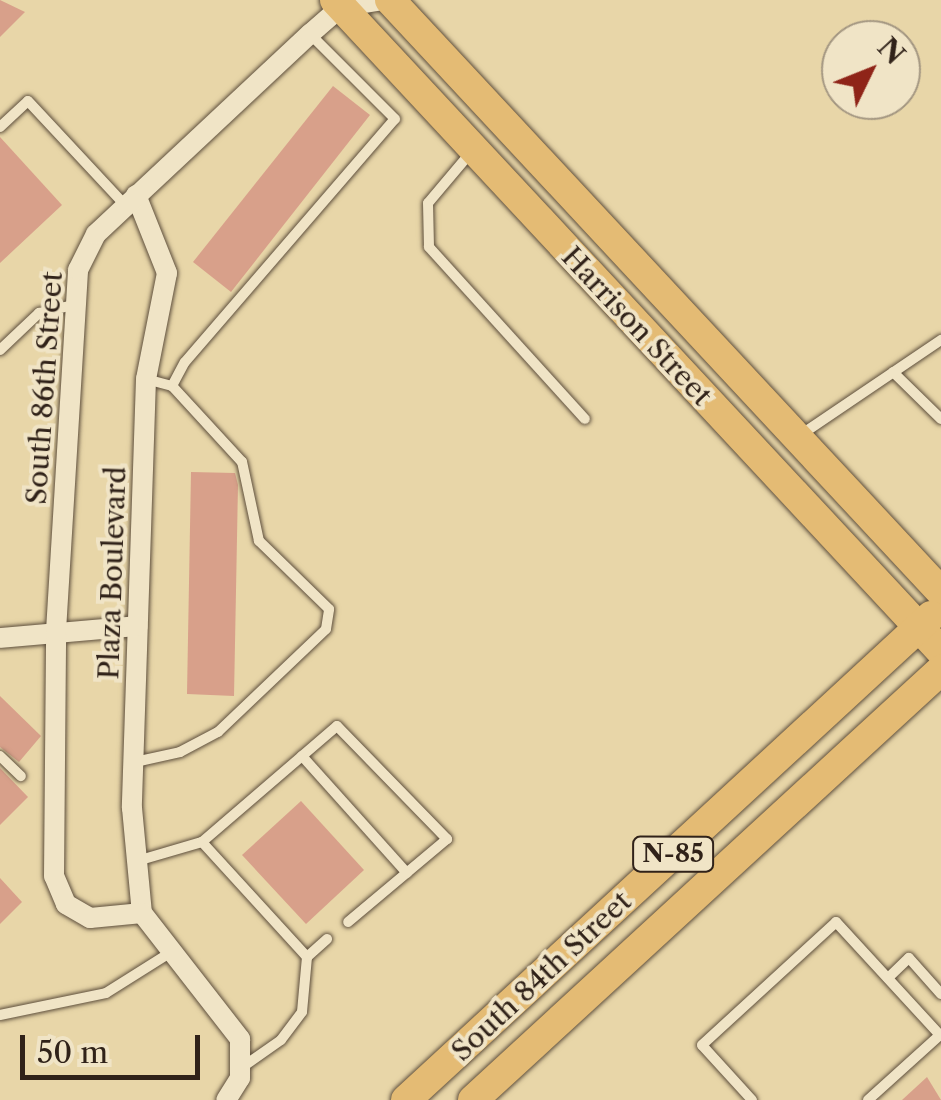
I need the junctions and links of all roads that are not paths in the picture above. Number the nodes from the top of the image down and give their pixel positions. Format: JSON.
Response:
{"nodes":[{"id":1,"x":386,"y":0,"type":"edge"},
{"id":2,"x":338,"y":3,"type":"edge"},
{"id":3,"x":310,"y":34,"type":"junction"},
{"id":4,"x":0,"y":128,"type":"edge"},
{"id":5,"x":472,"y":150,"type":"junction"},
{"id":6,"x":130,"y":200,"type":"junction"},
{"id":7,"x":76,"y":305,"type":"junction"},
{"id":8,"x":941,"y":340,"type":"edge"},
{"id":9,"x":0,"y":350,"type":"edge"},
{"id":10,"x":893,"y":372,"type":"junction"},
{"id":11,"x":146,"y":379,"type":"junction"},
{"id":12,"x":172,"y":386,"type":"junction"},
{"id":13,"x":941,"y":419,"type":"edge"},
{"id":14,"x":585,"y":420,"type":"dead end"},
{"id":15,"x":797,"y":438,"type":"junction"},
{"id":16,"x":941,"y":592,"type":"edge"},
{"id":17,"x":930,"y":617,"type":"edge"},
{"id":18,"x":137,"y":626,"type":"junction"},
{"id":19,"x":56,"y":631,"type":"junction"},
{"id":20,"x":0,"y":638,"type":"edge"},
{"id":21,"x":941,"y":651,"type":"edge"},
{"id":22,"x":941,"y":670,"type":"edge"},
{"id":23,"x":0,"y":756,"type":"edge"},
{"id":24,"x":302,"y":756,"type":"junction"},
{"id":25,"x":134,"y":762,"type":"junction"},
{"id":26,"x":20,"y":776,"type":"dead end"},
{"id":27,"x":202,"y":842,"type":"junction"},
{"id":28,"x":138,"y":861,"type":"junction"},
{"id":29,"x":407,"y":873,"type":"junction"},
{"id":30,"x":142,"y":913,"type":"junction"},
{"id":31,"x":348,"y":922,"type":"dead end"},
{"id":32,"x":326,"y":940,"type":"dead end"},
{"id":33,"x":171,"y":952,"type":"junction"},
{"id":34,"x":307,"y":957,"type":"junction"},
{"id":35,"x":888,"y":978,"type":"junction"},
{"id":36,"x":941,"y":994,"type":"edge"},
{"id":37,"x":0,"y":1015,"type":"edge"},
{"id":38,"x":940,"y":1035,"type":"edge"},
{"id":39,"x":240,"y":1068,"type":"junction"},
{"id":40,"x":226,"y":1100,"type":"edge"},
{"id":41,"x":406,"y":1100,"type":"edge"},
{"id":42,"x":473,"y":1100,"type":"edge"},
{"id":43,"x":752,"y":1100,"type":"edge"},
{"id":44,"x":868,"y":1100,"type":"edge"}],
"edges":[{"from":1,"to":2,"type":"street"},
{"from":1,"to":15,"type":"main road","name":"Harrison Street"},
{"from":2,"to":3,"type":"street","name":"South 86th Street"},
{"from":2,"to":5,"type":"main road","name":"Harrison Street"},
{"from":3,"to":6,"type":"street","name":"South 86th Street"},
{"from":3,"to":12,"type":"lane"},
{"from":4,"to":6,"type":"lane"},
{"from":5,"to":14,"type":"lane"},
{"from":5,"to":17,"type":"main road","name":"Harrison Street"},
{"from":6,"to":7,"type":"street","name":"South 86th Street"},
{"from":6,"to":11,"type":"street","name":"Plaza Boulevard"},
{"from":7,"to":9,"type":"lane"},
{"from":7,"to":19,"type":"street","name":"South 86th Street"},
{"from":8,"to":10,"type":"lane"},
{"from":10,"to":13,"type":"lane"},
{"from":10,"to":15,"type":"lane"},
{"from":11,"to":12,"type":"lane"},
{"from":11,"to":18,"type":"street","name":"Plaza Boulevard"},
{"from":12,"to":25,"type":"lane"},
{"from":15,"to":16,"type":"main road","name":"Harrison Street"},
{"from":17,"to":21,"type":"main road","name":"Harrison Street"},
{"from":17,"to":41,"type":"main road","name":"South 84th Street","number":"N-85"},
{"from":18,"to":19,"type":"street"},
{"from":18,"to":25,"type":"street","name":"Plaza Boulevard"},
{"from":19,"to":20,"type":"street"},
{"from":19,"to":30,"type":"street","name":"South 86th Street"},
{"from":22,"to":42,"type":"main road","name":"South 84th Street","number":"N-85"},
{"from":23,"to":26,"type":"lane"},
{"from":24,"to":27,"type":"lane"},
{"from":24,"to":29,"type":"lane"},
{"from":24,"to":29,"type":"lane"},
{"from":25,"to":28,"type":"street","name":"Plaza Boulevard"},
{"from":27,"to":28,"type":"lane"},
{"from":27,"to":34,"type":"lane"},
{"from":28,"to":30,"type":"street","name":"Plaza Boulevard"},
{"from":29,"to":31,"type":"lane"},
{"from":30,"to":33,"type":"street"},
{"from":32,"to":34,"type":"lane"},
{"from":33,"to":37,"type":"lane"},
{"from":33,"to":39,"type":"street"},
{"from":34,"to":39,"type":"lane"},
{"from":35,"to":36,"type":"lane"},
{"from":35,"to":38,"type":"lane"},
{"from":35,"to":43,"type":"lane"},
{"from":38,"to":44,"type":"lane"},
{"from":39,"to":40,"type":"street"}]}
